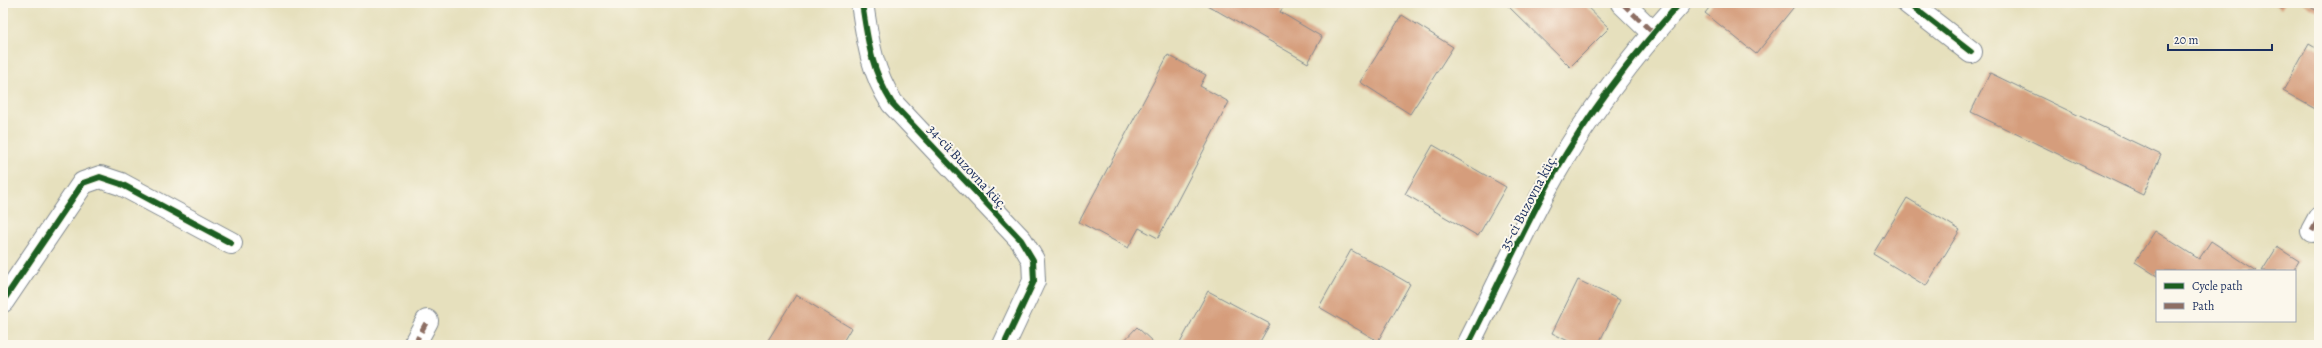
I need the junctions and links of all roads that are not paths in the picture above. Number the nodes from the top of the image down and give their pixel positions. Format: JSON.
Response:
{"nodes":[{"id":1,"x":862,"y":3,"type":"edge"},
{"id":2,"x":1622,"y":3,"type":"edge"},
{"id":3,"x":1680,"y":3,"type":"edge"},
{"id":4,"x":1908,"y":3,"type":"edge"},
{"id":5,"x":1654,"y":33,"type":"junction"},
{"id":6,"x":1971,"y":52,"type":"dead end"},
{"id":7,"x":231,"y":243,"type":"dead end"},
{"id":8,"x":3,"y":301,"type":"edge"},
{"id":9,"x":427,"y":320,"type":"dead end"},
{"id":10,"x":1008,"y":343,"type":"edge"},
{"id":11,"x":414,"y":345,"type":"edge"},
{"id":12,"x":1468,"y":345,"type":"edge"}],
"edges":[{"from":1,"to":10,"type":"street","name":"34-cü Buzovna küç."},
{"from":2,"to":5,"type":"street"},
{"from":3,"to":5,"type":"street","name":"35-ci Buzovna küç."},
{"from":4,"to":6,"type":"street"},
{"from":5,"to":12,"type":"street","name":"35-ci Buzovna küç."},
{"from":7,"to":8,"type":"street"},
{"from":9,"to":11,"type":"street"}]}
